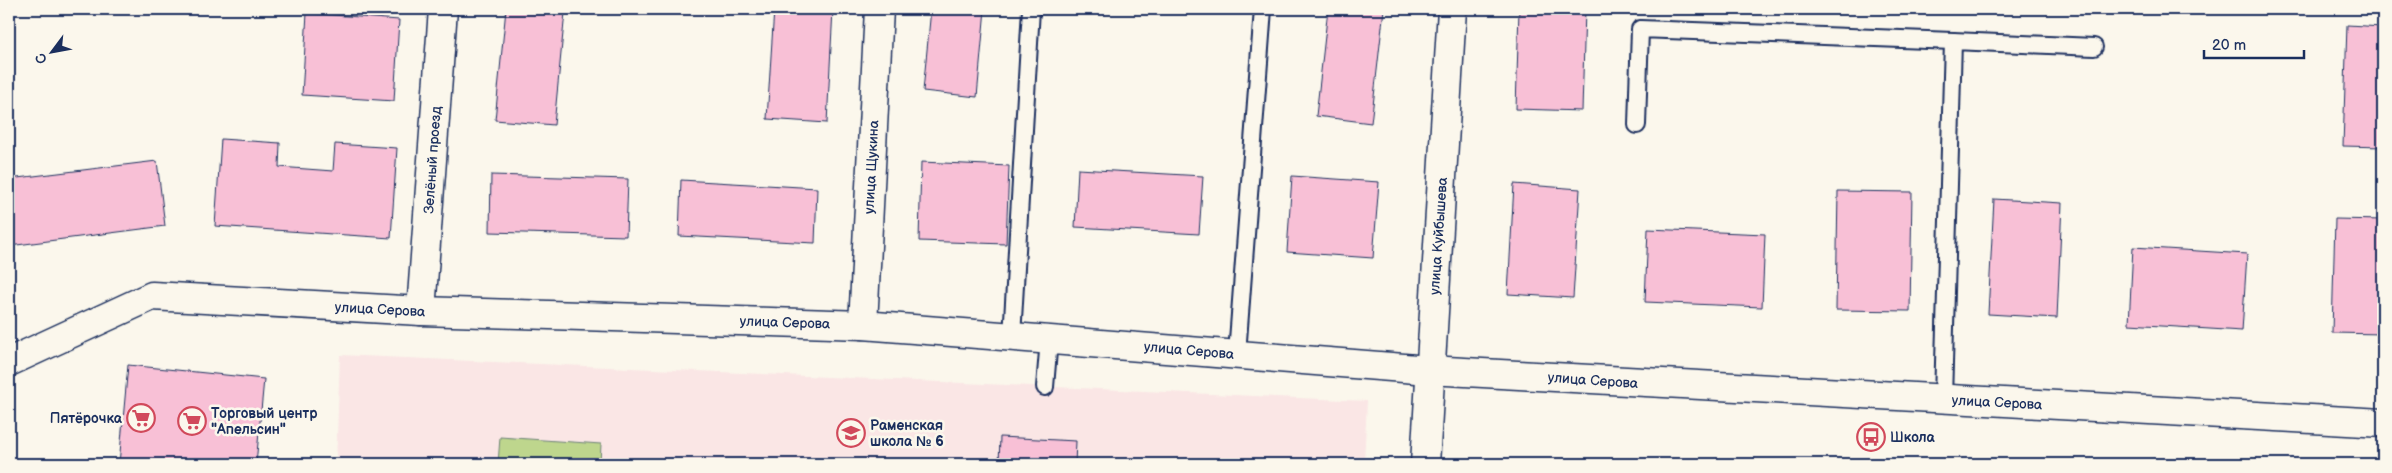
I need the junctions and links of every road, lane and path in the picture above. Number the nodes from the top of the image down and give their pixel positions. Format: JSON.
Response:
{"nodes":[{"id":1,"x":443,"y":9,"type":"edge"},
{"id":2,"x":879,"y":9,"type":"edge"},
{"id":3,"x":1031,"y":9,"type":"edge"},
{"id":4,"x":1263,"y":9,"type":"edge"},
{"id":5,"x":1452,"y":9,"type":"edge"},
{"id":6,"x":1953,"y":41,"type":"junction"},
{"id":7,"x":2094,"y":47,"type":"dead end"},
{"id":8,"x":1637,"y":125,"type":"dead end"},
{"id":9,"x":421,"y":311,"type":"junction"},
{"id":10,"x":863,"y":325,"type":"junction"},
{"id":11,"x":1012,"y":337,"type":"junction"},
{"id":12,"x":1049,"y":339,"type":"junction"},
{"id":13,"x":1237,"y":354,"type":"junction"},
{"id":14,"x":9,"y":362,"type":"edge"},
{"id":15,"x":1429,"y":370,"type":"junction"},
{"id":16,"x":1045,"y":387,"type":"dead end"},
{"id":17,"x":1943,"y":400,"type":"junction"},
{"id":18,"x":2383,"y":423,"type":"edge"},
{"id":19,"x":1425,"y":464,"type":"edge"}],
"edges":[{"from":1,"to":9,"type":"street","name":"Зелёный проезд"},
{"from":2,"to":10,"type":"street","name":"улица Щукина"},
{"from":3,"to":11,"type":"lane"},
{"from":4,"to":13,"type":"lane"},
{"from":5,"to":15,"type":"street","name":"улица Куйбышева"},
{"from":6,"to":7,"type":"lane"},
{"from":6,"to":8,"type":"lane"},
{"from":6,"to":17,"type":"lane"},
{"from":9,"to":10,"type":"street","name":"улица Серова"},
{"from":9,"to":14,"type":"street","name":"улица Серова"},
{"from":10,"to":11,"type":"street","name":"улица Серова"},
{"from":11,"to":12,"type":"street","name":"улица Серова"},
{"from":12,"to":13,"type":"street","name":"улица Серова"},
{"from":12,"to":16,"type":"lane"},
{"from":13,"to":15,"type":"street","name":"улица Серова"},
{"from":15,"to":17,"type":"street","name":"улица Серова"},
{"from":15,"to":19,"type":"street","name":"улица Куйбышева"},
{"from":17,"to":18,"type":"street","name":"улица Серова"}]}
